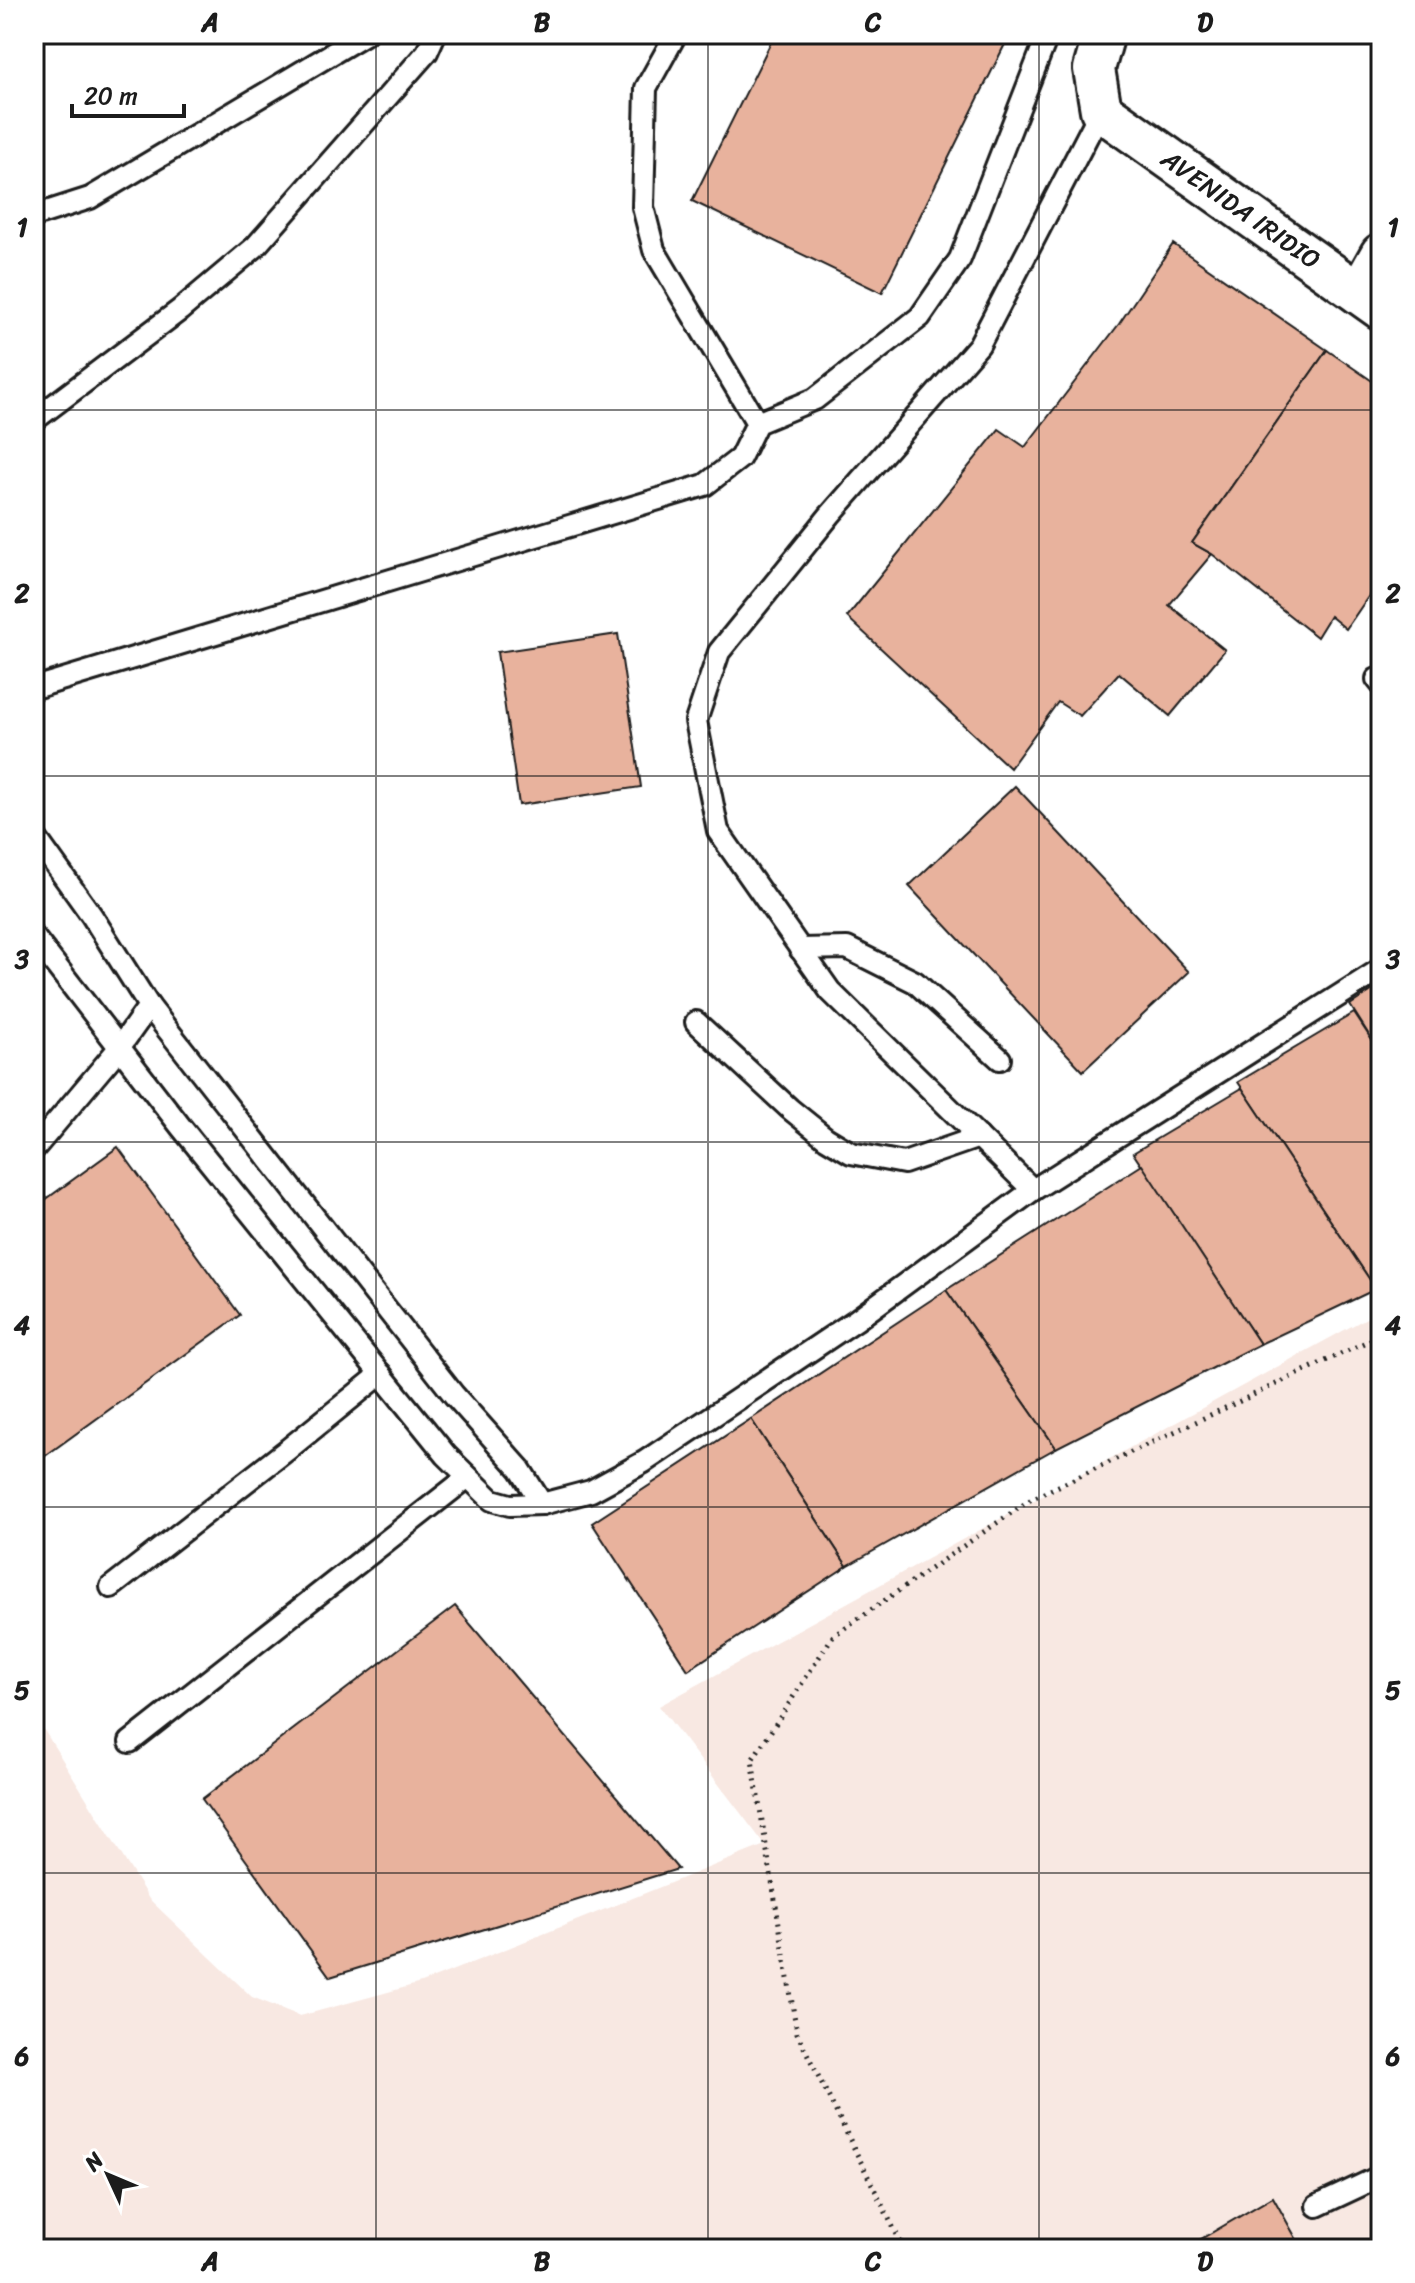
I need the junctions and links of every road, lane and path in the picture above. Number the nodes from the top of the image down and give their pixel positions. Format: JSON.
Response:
{"nodes":[{"id":1,"x":365,"y":34,"type":"edge"},
{"id":2,"x":435,"y":34,"type":"edge"},
{"id":3,"x":676,"y":34,"type":"edge"},
{"id":4,"x":1048,"y":34,"type":"edge"},
{"id":5,"x":1104,"y":34,"type":"edge"},
{"id":6,"x":1101,"y":110,"type":"junction"},
{"id":7,"x":34,"y":216,"type":"edge"},
{"id":8,"x":1381,"y":254,"type":"edge"},
{"id":9,"x":1370,"y":301,"type":"edge"},
{"id":10,"x":34,"y":420,"type":"edge"},
{"id":11,"x":757,"y":423,"type":"junction"},
{"id":12,"x":34,"y":688,"type":"edge"},
{"id":13,"x":34,"y":835,"type":"edge"},
{"id":14,"x":34,"y":937,"type":"edge"},
{"id":15,"x":800,"y":949,"type":"junction"},
{"id":16,"x":1381,"y":969,"type":"edge"},
{"id":17,"x":149,"y":1006,"type":"junction"},
{"id":18,"x":696,"y":1022,"type":"dead end"},
{"id":19,"x":119,"y":1048,"type":"junction"},
{"id":20,"x":1000,"y":1059,"type":"dead end"},
{"id":21,"x":979,"y":1137,"type":"junction"},
{"id":22,"x":34,"y":1149,"type":"edge"},
{"id":23,"x":1033,"y":1190,"type":"junction"},
{"id":24,"x":1381,"y":1335,"type":"edge"},
{"id":25,"x":381,"y":1374,"type":"junction"},
{"id":26,"x":468,"y":1477,"type":"junction"},
{"id":27,"x":542,"y":1504,"type":"junction"},
{"id":28,"x":111,"y":1587,"type":"dead end"},
{"id":29,"x":130,"y":1742,"type":"dead end"},
{"id":30,"x":1381,"y":2176,"type":"edge"},
{"id":31,"x":1317,"y":2206,"type":"dead end"},
{"id":32,"x":904,"y":2249,"type":"edge"}],
"edges":[{"from":1,"to":7,"type":"lane"},
{"from":2,"to":10,"type":"lane"},
{"from":3,"to":11,"type":"lane"},
{"from":4,"to":11,"type":"lane"},
{"from":5,"to":6,"type":"street"},
{"from":6,"to":9,"type":"street","name":"AVENIDA IRIDIO"},
{"from":6,"to":15,"type":"lane"},
{"from":8,"to":9,"type":"street"},
{"from":11,"to":12,"type":"lane"},
{"from":13,"to":17,"type":"lane"},
{"from":14,"to":19,"type":"lane"},
{"from":15,"to":20,"type":"lane"},
{"from":15,"to":21,"type":"lane"},
{"from":16,"to":23,"type":"lane"},
{"from":17,"to":19,"type":"lane"},
{"from":17,"to":27,"type":"lane"},
{"from":18,"to":21,"type":"lane"},
{"from":19,"to":22,"type":"lane"},
{"from":19,"to":25,"type":"lane"},
{"from":21,"to":23,"type":"lane"},
{"from":23,"to":27,"type":"lane"},
{"from":24,"to":32,"type":"path"},
{"from":25,"to":26,"type":"lane"},
{"from":25,"to":28,"type":"lane"},
{"from":26,"to":27,"type":"lane"},
{"from":26,"to":29,"type":"lane"},
{"from":30,"to":31,"type":"lane"}]}
